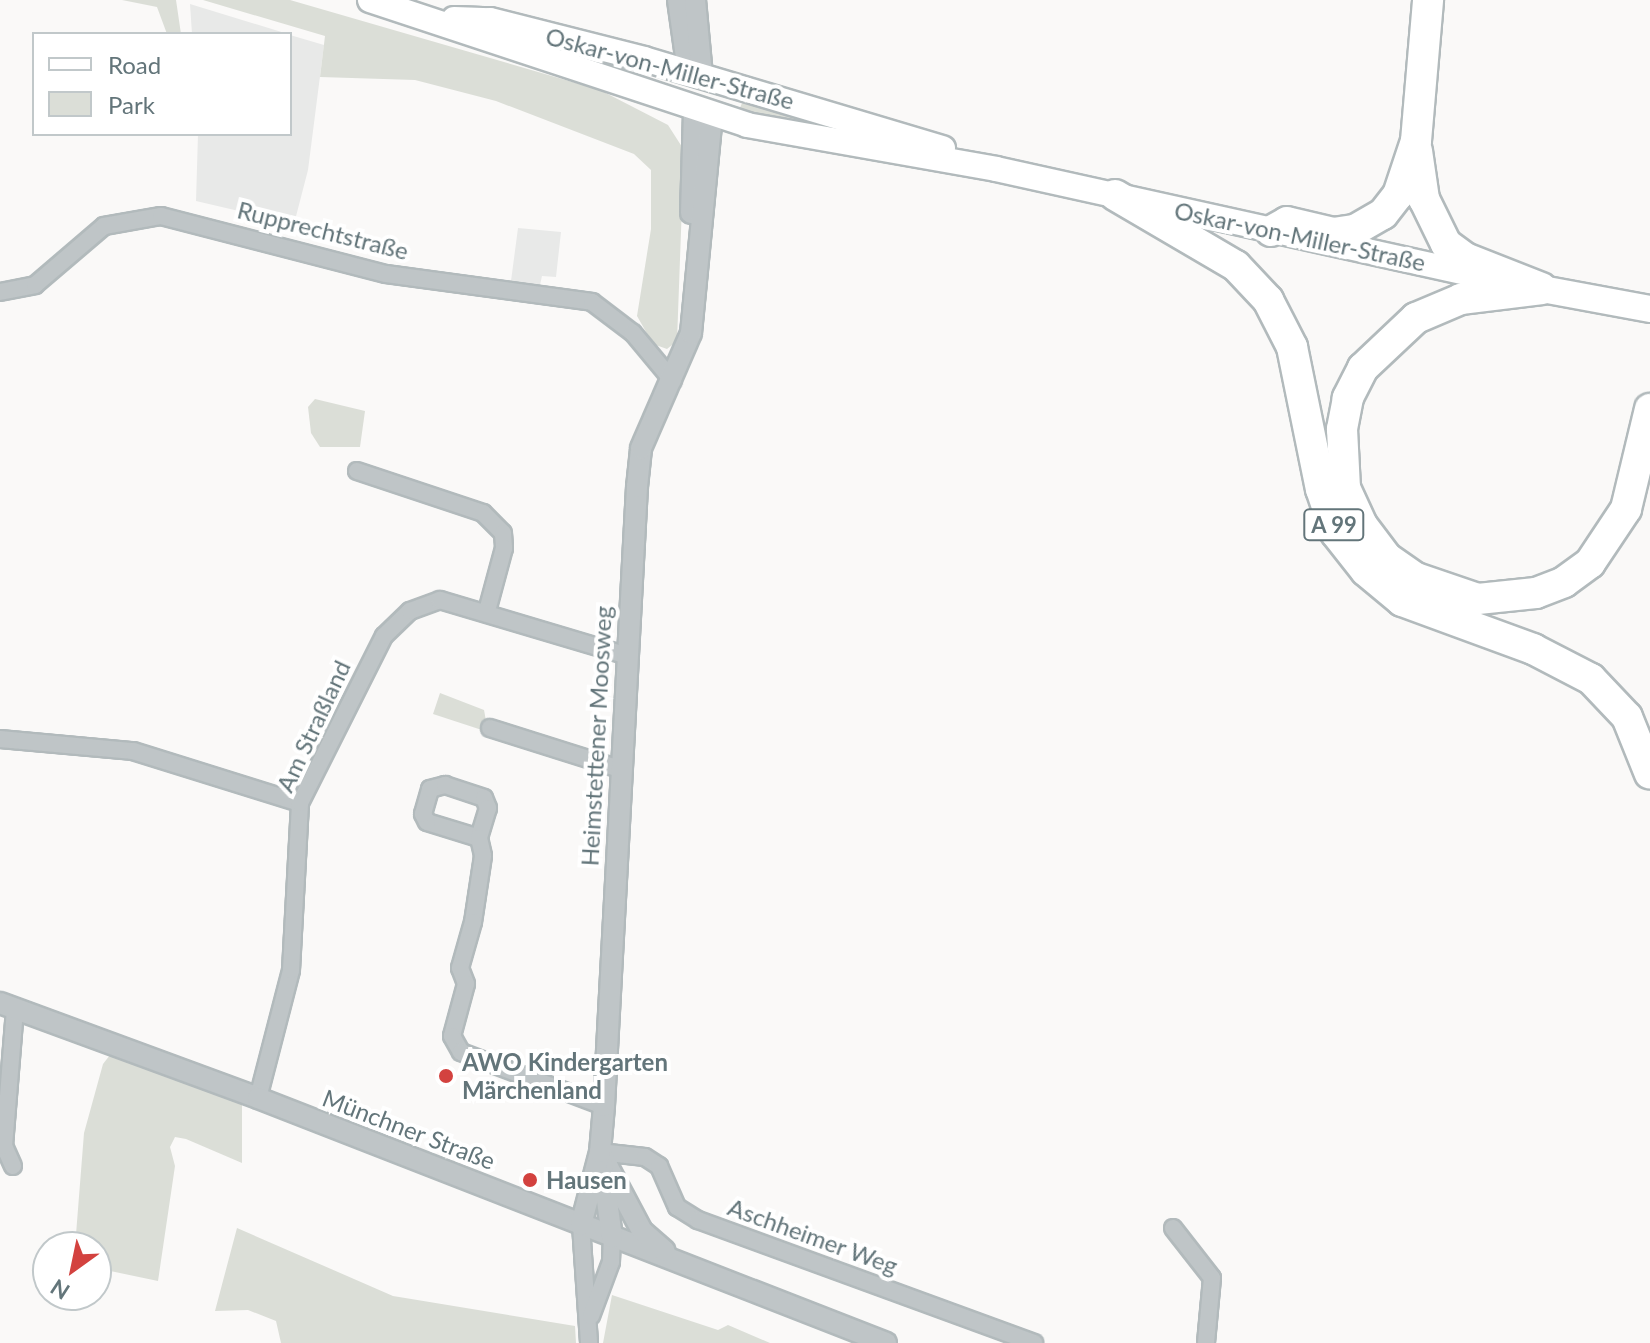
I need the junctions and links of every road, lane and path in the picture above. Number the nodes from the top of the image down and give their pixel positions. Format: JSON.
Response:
{"nodes":[{"id":1,"x":370,"y":0,"type":"edge"},
{"id":2,"x":678,"y":0,"type":"edge"},
{"id":3,"x":695,"y":0,"type":"edge"},
{"id":4,"x":1428,"y":0,"type":"edge"},
{"id":5,"x":432,"y":18,"type":"junction"},
{"id":6,"x":695,"y":74,"type":"junction"},
{"id":7,"x":703,"y":114,"type":"junction"},
{"id":8,"x":1416,"y":141,"type":"junction"},
{"id":9,"x":996,"y":169,"type":"junction"},
{"id":10,"x":1115,"y":195,"type":"junction"},
{"id":11,"x":1271,"y":231,"type":"junction"},
{"id":12,"x":1542,"y":289,"type":"junction"},
{"id":13,"x":0,"y":292,"type":"edge"},
{"id":14,"x":1628,"y":305,"type":"edge"},
{"id":15,"x":673,"y":381,"type":"junction"},
{"id":16,"x":1650,"y":409,"type":"edge"},
{"id":17,"x":357,"y":471,"type":"dead end"},
{"id":18,"x":487,"y":611,"type":"junction"},
{"id":19,"x":625,"y":655,"type":"junction"},
{"id":20,"x":490,"y":728,"type":"dead end"},
{"id":21,"x":0,"y":739,"type":"edge"},
{"id":22,"x":620,"y":769,"type":"junction"},
{"id":23,"x":1650,"y":774,"type":"edge"},
{"id":24,"x":300,"y":803,"type":"junction"},
{"id":25,"x":479,"y":838,"type":"dead end"},
{"id":26,"x":7,"y":1006,"type":"edge"},
{"id":27,"x":258,"y":1098,"type":"junction"},
{"id":28,"x":604,"y":1106,"type":"junction"},
{"id":29,"x":600,"y":1152,"type":"junction"},
{"id":30,"x":13,"y":1166,"type":"dead end"},
{"id":31,"x":581,"y":1225,"type":"junction"},
{"id":32,"x":1173,"y":1228,"type":"dead end"},
{"id":33,"x":612,"y":1237,"type":"junction"},
{"id":34,"x":676,"y":1261,"type":"junction"},
{"id":35,"x":591,"y":1316,"type":"junction"},
{"id":36,"x":589,"y":1343,"type":"edge"},
{"id":37,"x":886,"y":1343,"type":"edge"},
{"id":38,"x":1034,"y":1343,"type":"edge"},
{"id":39,"x":1206,"y":1343,"type":"edge"}],
"edges":[{"from":1,"to":5,"type":"main road","name":"Oskar-von-Miller-Straße"},
{"from":2,"to":6,"type":"street"},
{"from":3,"to":6,"type":"street"},
{"from":4,"to":8,"type":"highway"},
{"from":5,"to":6,"type":"main road","name":"Oskar-von-Miller-Straße"},
{"from":5,"to":7,"type":"main road","name":"Oskar-von-Miller-Straße"},
{"from":6,"to":7,"type":"main road"},
{"from":6,"to":9,"type":"main road","name":"Oskar-von-Miller-Straße"},
{"from":7,"to":9,"type":"main road","name":"Oskar-von-Miller-Straße"},
{"from":7,"to":15,"type":"street","name":"Heimstettener Moosweg"},
{"from":8,"to":11,"type":"highway"},
{"from":8,"to":12,"type":"highway"},
{"from":9,"to":10,"type":"main road","name":"Oskar-von-Miller-Straße"},
{"from":10,"to":11,"type":"main road","name":"Oskar-von-Miller-Straße"},
{"from":10,"to":23,"type":"highway","number":"A 99"},
{"from":11,"to":12,"type":"main road","name":"Oskar-von-Miller-Straße"},
{"from":12,"to":14,"type":"main road","name":"Oskar-von-Miller-Straße"},
{"from":12,"to":16,"type":"highway"},
{"from":13,"to":15,"type":"street","name":"Rupprechtstraße"},
{"from":15,"to":19,"type":"street","name":"Heimstettener Moosweg"},
{"from":17,"to":18,"type":"street"},
{"from":18,"to":19,"type":"street","name":"Am Straßland"},
{"from":18,"to":24,"type":"street","name":"Am Straßland"},
{"from":19,"to":22,"type":"street","name":"Heimstettener Moosweg"},
{"from":20,"to":22,"type":"street"},
{"from":21,"to":24,"type":"street"},
{"from":22,"to":28,"type":"street","name":"Heimstettener Moosweg"},
{"from":24,"to":27,"type":"street","name":"Am Straßland"},
{"from":25,"to":28,"type":"street"},
{"from":26,"to":27,"type":"street","name":"Münchner Straße"},
{"from":26,"to":30,"type":"street"},
{"from":27,"to":31,"type":"street","name":"Münchner Straße"},
{"from":28,"to":29,"type":"street","name":"Heimstettener Moosweg"},
{"from":29,"to":31,"type":"street","name":"Heimstettener Moosweg"},
{"from":29,"to":33,"type":"street","name":"Heimstettener Moosweg"},
{"from":29,"to":34,"type":"street"},
{"from":29,"to":38,"type":"street","name":"Aschheimer Weg"},
{"from":31,"to":33,"type":"street","name":"Münchner Straße"},
{"from":31,"to":35,"type":"street"},
{"from":32,"to":39,"type":"street"},
{"from":33,"to":34,"type":"street","name":"Münchner Straße"},
{"from":33,"to":35,"type":"street"},
{"from":34,"to":37,"type":"street","name":"Münchner Straße"},
{"from":35,"to":36,"type":"street"}]}
